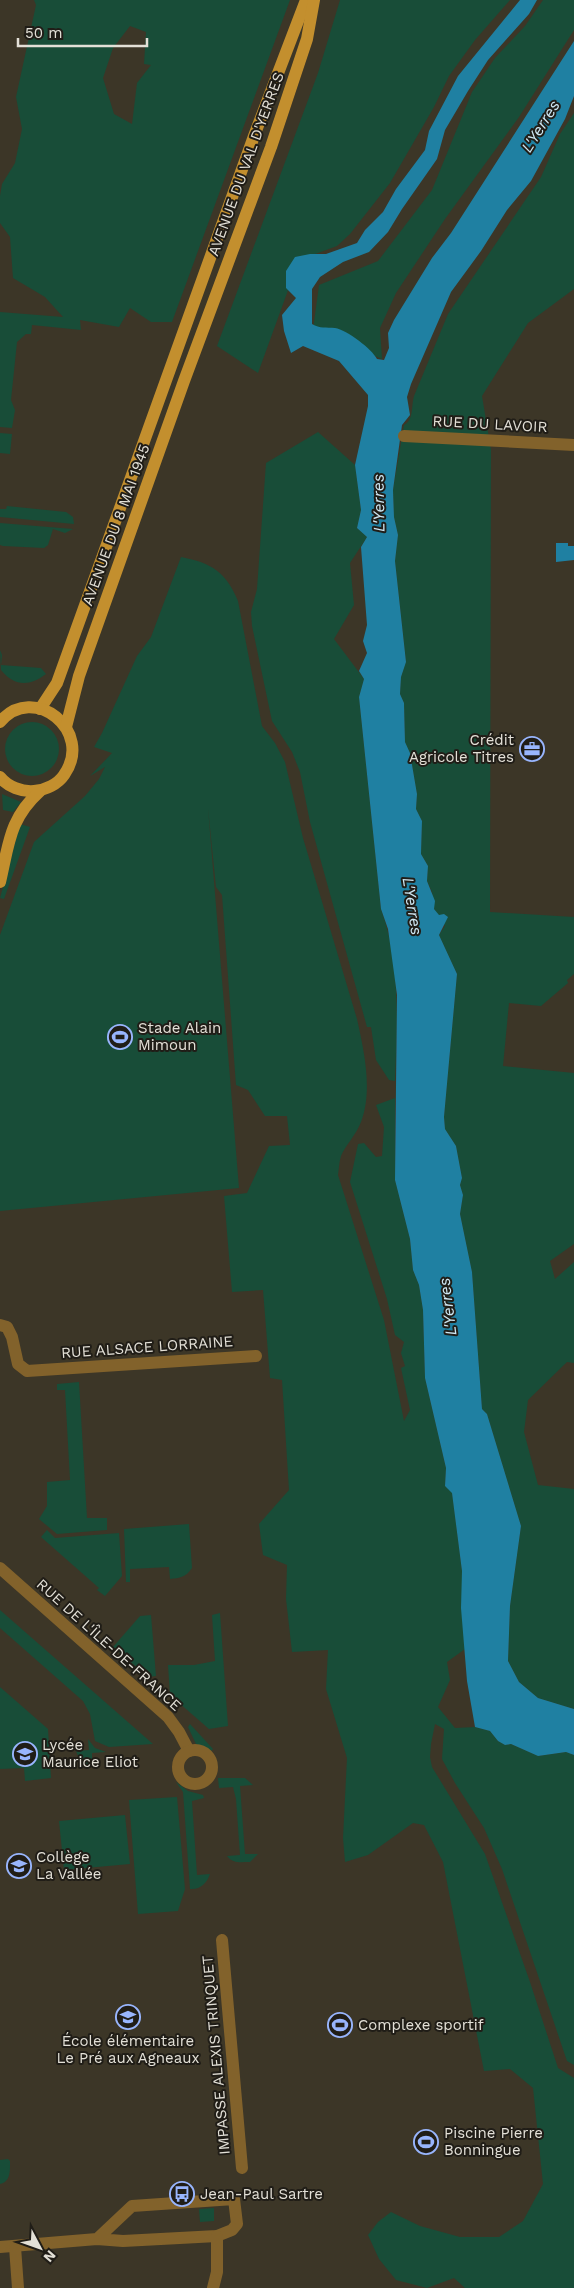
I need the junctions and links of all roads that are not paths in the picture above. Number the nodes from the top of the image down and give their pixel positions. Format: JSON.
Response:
{"nodes":[{"id":1,"x":306,"y":0,"type":"edge"},
{"id":2,"x":314,"y":0,"type":"edge"},
{"id":3,"x":185,"y":331,"type":"joint"},
{"id":4,"x":200,"y":336,"type":"joint"},
{"id":5,"x":404,"y":436,"type":"dead end"},
{"id":6,"x":574,"y":445,"type":"edge"},
{"id":7,"x":40,"y":709,"type":"junction"},
{"id":8,"x":1,"y":717,"type":"edge"},
{"id":9,"x":66,"y":727,"type":"junction"},
{"id":10,"x":0,"y":777,"type":"edge"},
{"id":11,"x":40,"y":790,"type":"junction"},
{"id":12,"x":0,"y":882,"type":"edge"},
{"id":13,"x":0,"y":1325,"type":"edge"},
{"id":14,"x":256,"y":1356,"type":"dead end"},
{"id":15,"x":0,"y":1568,"type":"edge"},
{"id":16,"x":189,"y":1751,"type":"dead end"},
{"id":17,"x":222,"y":1940,"type":"dead end"},
{"id":18,"x":242,"y":2168,"type":"dead end"},
{"id":19,"x":217,"y":2236,"type":"junction"},
{"id":20,"x":97,"y":2239,"type":"junction"},
{"id":21,"x":15,"y":2246,"type":"junction"},
{"id":22,"x":0,"y":2247,"type":"edge"},
{"id":23,"x":18,"y":2288,"type":"edge"},
{"id":24,"x":213,"y":2288,"type":"edge"}],
"edges":[{"from":1,"to":3,"type":"main road","name":"AVENUE DU VAL D'YERRES"},
{"from":2,"to":4,"type":"main road","name":"AVENUE DU VAL D'YERRES"},
{"from":3,"to":7,"type":"main road","name":"AVENUE DU 8 MAI 1945"},
{"from":4,"to":9,"type":"main road","name":"AVENUE DU 8 MAI 1945"},
{"from":5,"to":6,"type":"street","name":"RUE DU LAVOIR"},
{"from":7,"to":8,"type":"main road"},
{"from":7,"to":9,"type":"main road"},
{"from":9,"to":11,"type":"main road"},
{"from":10,"to":11,"type":"main road"},
{"from":11,"to":12,"type":"main road"},
{"from":13,"to":14,"type":"street","name":"RUE ALSACE LORRAINE"},
{"from":15,"to":16,"type":"street","name":"RUE DE L'ÎLE-DE-FRANCE"},
{"from":17,"to":18,"type":"street","name":"IMPASSE ALEXIS TRINQUET"},
{"from":19,"to":20,"type":"street"},
{"from":19,"to":20,"type":"street"},
{"from":19,"to":24,"type":"street"},
{"from":20,"to":21,"type":"street"},
{"from":21,"to":22,"type":"street"},
{"from":21,"to":23,"type":"street"}]}
